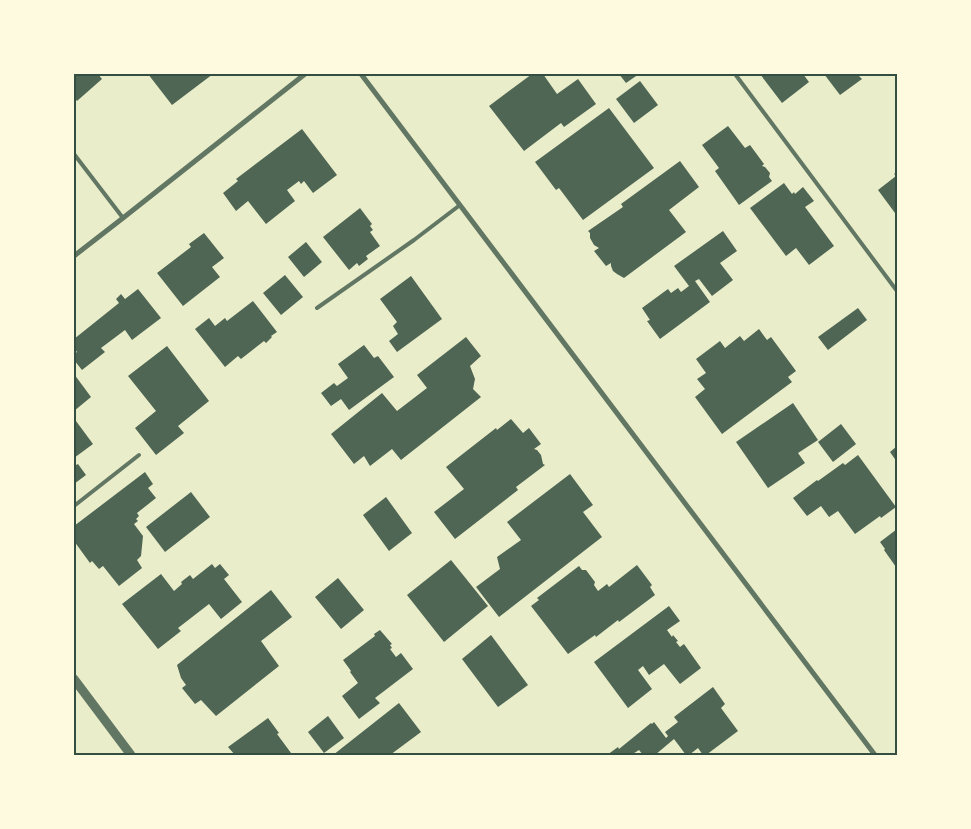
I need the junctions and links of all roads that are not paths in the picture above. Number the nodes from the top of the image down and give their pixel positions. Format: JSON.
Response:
{"nodes":[{"id":1,"x":306,"y":74,"type":"edge"},
{"id":2,"x":361,"y":74,"type":"edge"},
{"id":3,"x":735,"y":74,"type":"edge"},
{"id":4,"x":74,"y":154,"type":"edge"},
{"id":5,"x":460,"y":205,"type":"junction"},
{"id":6,"x":124,"y":218,"type":"junction"},
{"id":7,"x":74,"y":256,"type":"edge"},
{"id":8,"x":897,"y":291,"type":"edge"},
{"id":9,"x":317,"y":308,"type":"dead end"},
{"id":10,"x":139,"y":455,"type":"dead end"},
{"id":11,"x":74,"y":506,"type":"edge"},
{"id":12,"x":74,"y":679,"type":"edge"},
{"id":13,"x":131,"y":755,"type":"edge"},
{"id":14,"x":875,"y":755,"type":"edge"}],
"edges":[{"from":1,"to":6,"type":"street"},
{"from":2,"to":5,"type":"street"},
{"from":3,"to":8,"type":"lane"},
{"from":4,"to":6,"type":"lane"},
{"from":5,"to":9,"type":"lane"},
{"from":5,"to":14,"type":"street"},
{"from":6,"to":7,"type":"street"},
{"from":10,"to":11,"type":"lane"},
{"from":12,"to":13,"type":"street"}]}
